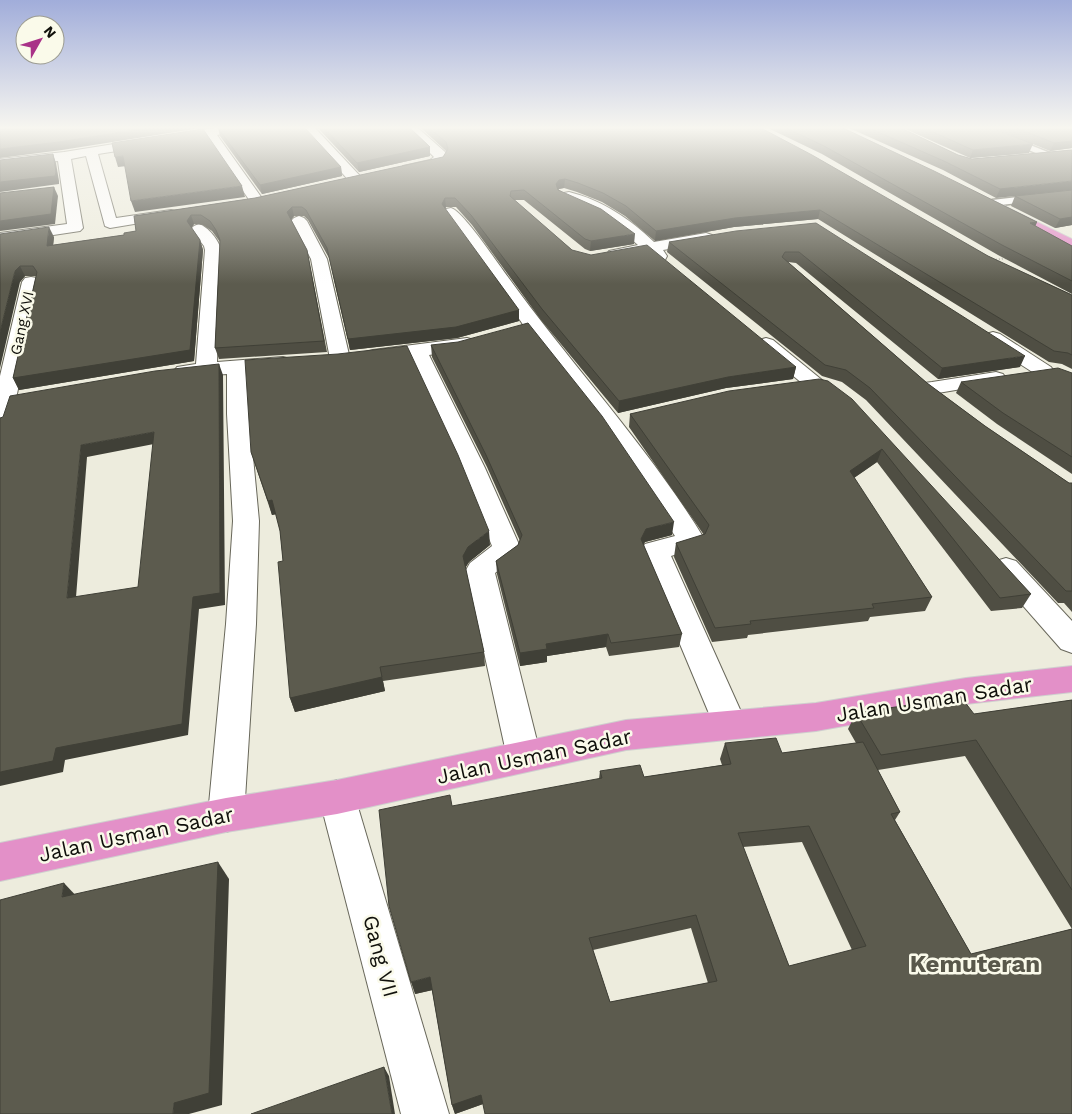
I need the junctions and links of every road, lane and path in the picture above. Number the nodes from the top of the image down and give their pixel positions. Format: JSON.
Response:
{"nodes":[{"id":1,"x":64,"y":180,"type":"edge"},
{"id":2,"x":98,"y":180,"type":"edge"},
{"id":3,"x":243,"y":180,"type":"edge"},
{"id":4,"x":356,"y":180,"type":"edge"},
{"id":5,"x":338,"y":184,"type":"edge"},
{"id":6,"x":564,"y":194,"type":"edge"},
{"id":7,"x":1072,"y":194,"type":"edge"},
{"id":8,"x":976,"y":195,"type":"edge"},
{"id":9,"x":991,"y":196,"type":"junction"},
{"id":10,"x":275,"y":197,"type":"edge"},
{"id":11,"x":257,"y":201,"type":"junction"},
{"id":12,"x":1014,"y":201,"type":"junction"},
{"id":13,"x":237,"y":204,"type":"edge"},
{"id":14,"x":188,"y":211,"type":"edge"},
{"id":15,"x":451,"y":212,"type":"edge"},
{"id":16,"x":299,"y":221,"type":"edge"},
{"id":17,"x":1072,"y":229,"type":"edge"},
{"id":18,"x":199,"y":230,"type":"edge"},
{"id":19,"x":725,"y":235,"type":"edge"},
{"id":20,"x":0,"y":238,"type":"edge"},
{"id":21,"x":1072,"y":245,"type":"edge"},
{"id":22,"x":650,"y":248,"type":"junction"},
{"id":23,"x":598,"y":256,"type":"edge"},
{"id":24,"x":1009,"y":258,"type":"edge"},
{"id":25,"x":991,"y":261,"type":"edge"},
{"id":26,"x":672,"y":266,"type":"edge"},
{"id":27,"x":31,"y":282,"type":"edge"},
{"id":28,"x":975,"y":327,"type":"edge"},
{"id":29,"x":755,"y":335,"type":"edge"},
{"id":30,"x":486,"y":338,"type":"edge"},
{"id":31,"x":417,"y":351,"type":"junction"},
{"id":32,"x":321,"y":360,"type":"junction"},
{"id":33,"x":238,"y":366,"type":"junction"},
{"id":34,"x":206,"y":368,"type":"junction"},
{"id":35,"x":1044,"y":371,"type":"junction"},
{"id":36,"x":168,"y":373,"type":"edge"},
{"id":37,"x":913,"y":373,"type":"edge"},
{"id":38,"x":1065,"y":374,"type":"edge"},
{"id":39,"x":815,"y":384,"type":"junction"},
{"id":40,"x":785,"y":388,"type":"edge"},
{"id":41,"x":932,"y":388,"type":"junction"},
{"id":42,"x":839,"y":390,"type":"edge"},
{"id":43,"x":953,"y":404,"type":"edge"},
{"id":44,"x":0,"y":423,"type":"edge"},
{"id":45,"x":993,"y":554,"type":"edge"},
{"id":46,"x":1072,"y":641,"type":"edge"},
{"id":47,"x":1072,"y":679,"type":"edge"},
{"id":48,"x":730,"y":726,"type":"junction"},
{"id":49,"x":524,"y":757,"type":"junction"},
{"id":50,"x":337,"y":798,"type":"junction"},
{"id":51,"x":226,"y":815,"type":"junction"},
{"id":52,"x":0,"y":862,"type":"edge"},
{"id":53,"x":425,"y":1114,"type":"edge"}],
"edges":[{"from":1,"to":20,"type":"street"},
{"from":2,"to":14,"type":"street"},
{"from":3,"to":11,"type":"street"},
{"from":4,"to":5,"type":"street"},
{"from":6,"to":22,"type":"street"},
{"from":7,"to":12,"type":"lane"},
{"from":8,"to":9,"type":"highway"},
{"from":9,"to":12,"type":"highway"},
{"from":9,"to":21,"type":"highway"},
{"from":10,"to":11,"type":"street"},
{"from":11,"to":13,"type":"street"},
{"from":12,"to":17,"type":"highway"},
{"from":15,"to":48,"type":"street"},
{"from":16,"to":32,"type":"street"},
{"from":18,"to":34,"type":"street"},
{"from":19,"to":22,"type":"street"},
{"from":22,"to":23,"type":"street"},
{"from":22,"to":26,"type":"street"},
{"from":24,"to":25,"type":"path"},
{"from":27,"to":44,"type":"street","name":"Gang XVI"},
{"from":28,"to":35,"type":"street"},
{"from":29,"to":39,"type":"street"},
{"from":30,"to":31,"type":"street"},
{"from":31,"to":32,"type":"street"},
{"from":31,"to":49,"type":"street"},
{"from":32,"to":33,"type":"street"},
{"from":33,"to":34,"type":"street"},
{"from":33,"to":51,"type":"street"},
{"from":34,"to":36,"type":"street"},
{"from":35,"to":38,"type":"street"},
{"from":35,"to":41,"type":"street"},
{"from":37,"to":41,"type":"street"},
{"from":39,"to":40,"type":"street"},
{"from":39,"to":42,"type":"street"},
{"from":41,"to":43,"type":"street"},
{"from":45,"to":46,"type":"street"},
{"from":47,"to":48,"type":"highway","name":"Jalan Usman Sadar"},
{"from":48,"to":49,"type":"highway","name":"Jalan Usman Sadar"},
{"from":49,"to":50,"type":"highway","name":"Jalan Usman Sadar"},
{"from":50,"to":51,"type":"highway","name":"Jalan Usman Sadar"},
{"from":50,"to":53,"type":"street","name":"Gang VII"},
{"from":51,"to":52,"type":"highway","name":"Jalan Usman Sadar"}]}
